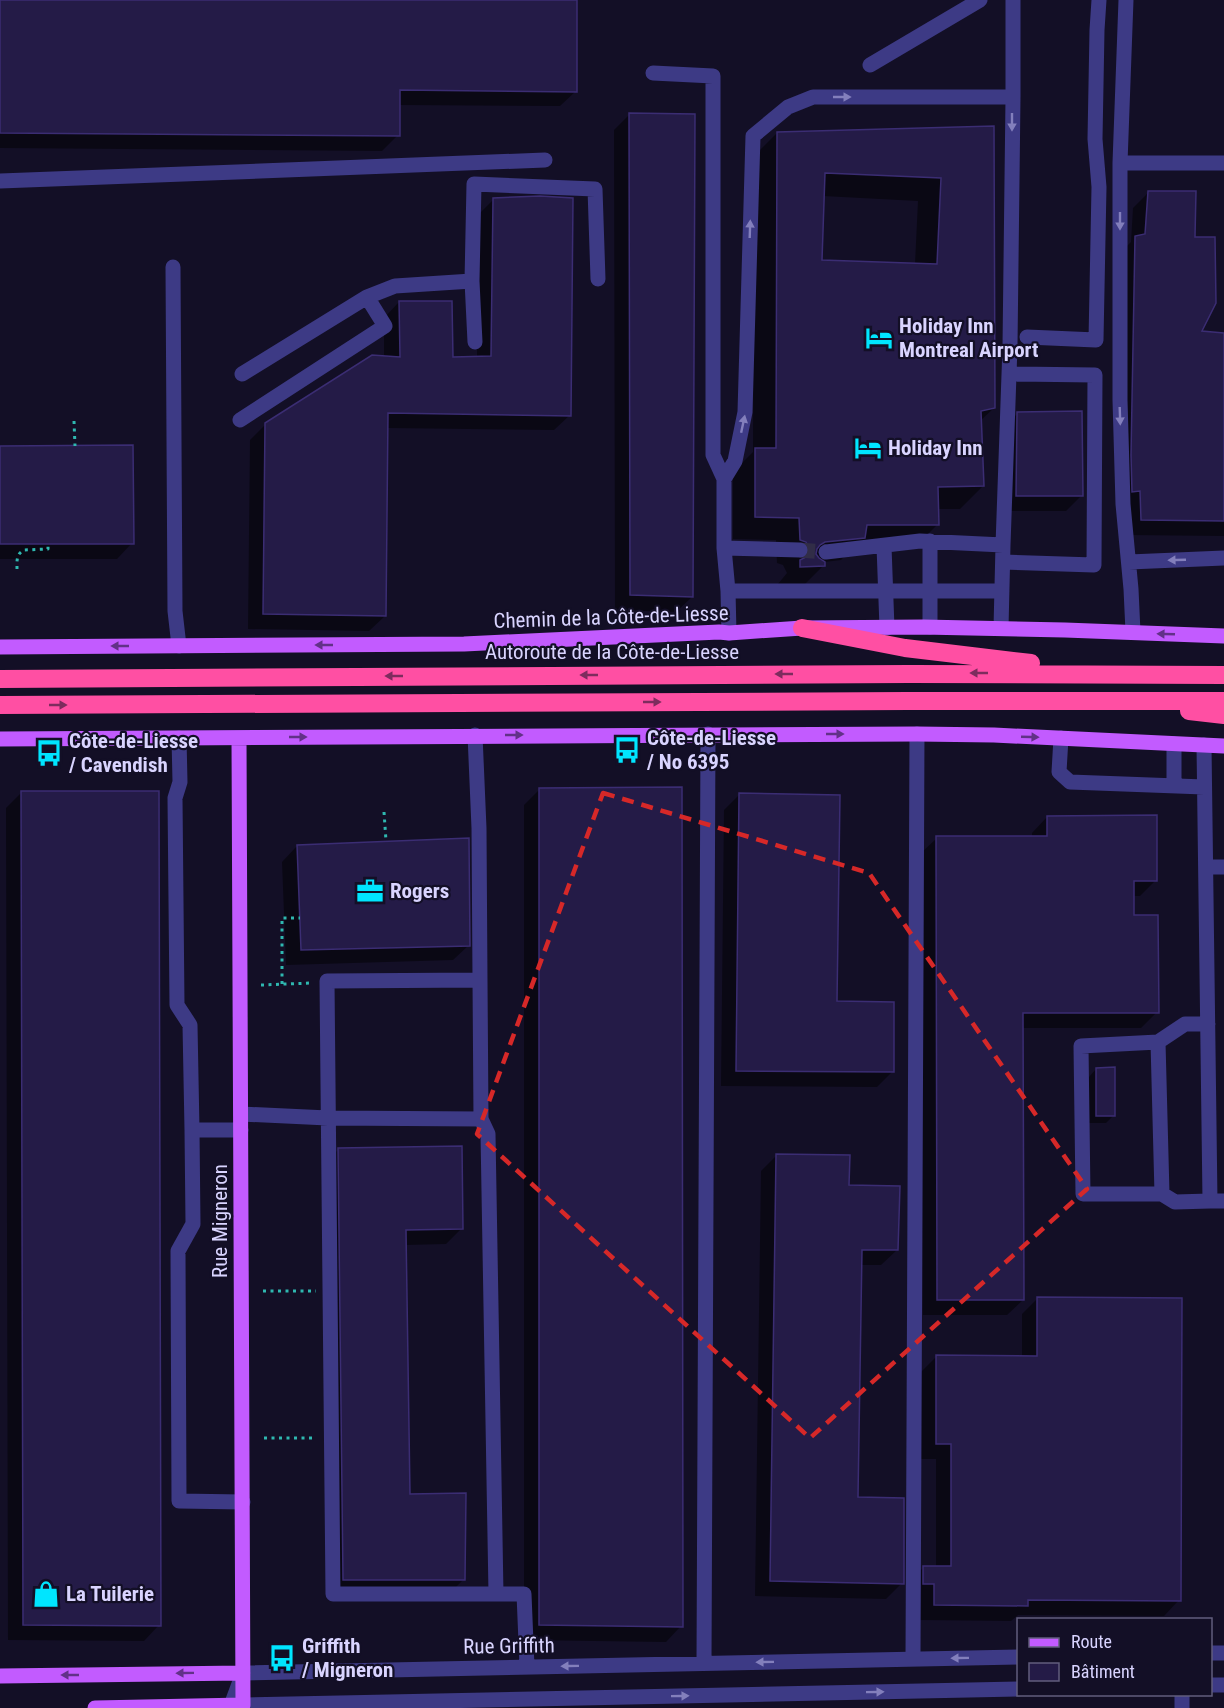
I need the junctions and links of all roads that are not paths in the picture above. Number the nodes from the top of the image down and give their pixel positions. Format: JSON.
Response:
{"nodes":[{"id":1,"x":980,"y":0,"type":"edge"},
{"id":2,"x":1013,"y":0,"type":"edge"},
{"id":3,"x":1099,"y":0,"type":"edge"},
{"id":4,"x":1126,"y":0,"type":"edge"},
{"id":5,"x":870,"y":65,"type":"dead end"},
{"id":6,"x":653,"y":73,"type":"dead end"},
{"id":7,"x":1013,"y":97,"type":"junction"},
{"id":8,"x":545,"y":160,"type":"dead end"},
{"id":9,"x":1120,"y":163,"type":"junction"},
{"id":10,"x":1224,"y":163,"type":"edge"},
{"id":11,"x":0,"y":181,"type":"edge"},
{"id":12,"x":173,"y":267,"type":"dead end"},
{"id":13,"x":598,"y":279,"type":"dead end"},
{"id":14,"x":472,"y":281,"type":"junction"},
{"id":15,"x":368,"y":297,"type":"junction"},
{"id":16,"x":1027,"y":337,"type":"dead end"},
{"id":17,"x":475,"y":342,"type":"dead end"},
{"id":18,"x":242,"y":374,"type":"dead end"},
{"id":19,"x":1010,"y":374,"type":"junction"},
{"id":20,"x":240,"y":420,"type":"dead end"},
{"id":21,"x":724,"y":478,"type":"junction"},
{"id":22,"x":930,"y":541,"type":"junction"},
{"id":23,"x":1003,"y":545,"type":"junction"},
{"id":24,"x":884,"y":546,"type":"junction"},
{"id":25,"x":724,"y":548,"type":"junction"},
{"id":26,"x":800,"y":550,"type":"tunnel mouth"},
{"id":27,"x":826,"y":552,"type":"tunnel mouth"},
{"id":28,"x":1224,"y":558,"type":"edge"},
{"id":29,"x":1003,"y":561,"type":"junction"},
{"id":30,"x":1129,"y":562,"type":"junction"},
{"id":31,"x":728,"y":591,"type":"junction"},
{"id":32,"x":885,"y":591,"type":"junction"},
{"id":33,"x":929,"y":591,"type":"junction"},
{"id":34,"x":1002,"y":591,"type":"junction"},
{"id":35,"x":930,"y":627,"type":"junction"},
{"id":36,"x":802,"y":628,"type":"junction"},
{"id":37,"x":887,"y":628,"type":"junction"},
{"id":38,"x":1001,"y":628,"type":"junction"},
{"id":39,"x":729,"y":633,"type":"junction"},
{"id":40,"x":1133,"y":633,"type":"junction"},
{"id":41,"x":1224,"y":636,"type":"edge"},
{"id":42,"x":179,"y":646,"type":"junction"},
{"id":43,"x":0,"y":647,"type":"edge"},
{"id":44,"x":1122,"y":674,"type":"junction"},
{"id":45,"x":1224,"y":675,"type":"edge"},
{"id":46,"x":0,"y":679,"type":"edge"},
{"id":47,"x":1098,"y":701,"type":"junction"},
{"id":48,"x":1224,"y":701,"type":"edge"},
{"id":49,"x":0,"y":705,"type":"edge"},
{"id":50,"x":1224,"y":715,"type":"edge"},
{"id":51,"x":708,"y":734,"type":"junction"},
{"id":52,"x":917,"y":734,"type":"junction"},
{"id":53,"x":475,"y":735,"type":"junction"},
{"id":54,"x":179,"y":738,"type":"junction"},
{"id":55,"x":239,"y":738,"type":"junction"},
{"id":56,"x":1061,"y":738,"type":"junction"},
{"id":57,"x":0,"y":739,"type":"edge"},
{"id":58,"x":1174,"y":744,"type":"junction"},
{"id":59,"x":1204,"y":745,"type":"junction"},
{"id":60,"x":1224,"y":746,"type":"edge"},
{"id":61,"x":1174,"y":786,"type":"junction"},
{"id":62,"x":1204,"y":787,"type":"junction"},
{"id":63,"x":1206,"y":867,"type":"junction"},
{"id":64,"x":1224,"y":867,"type":"edge"},
{"id":65,"x":480,"y":980,"type":"junction"},
{"id":66,"x":1208,"y":1024,"type":"junction"},
{"id":67,"x":1158,"y":1042,"type":"junction"},
{"id":68,"x":328,"y":1118,"type":"junction"},
{"id":69,"x":481,"y":1119,"type":"junction"},
{"id":70,"x":241,"y":1122,"type":"junction"},
{"id":71,"x":192,"y":1130,"type":"junction"},
{"id":72,"x":1162,"y":1194,"type":"junction"},
{"id":73,"x":1217,"y":1201,"type":"edge"},
{"id":74,"x":243,"y":1502,"type":"junction"},
{"id":75,"x":496,"y":1594,"type":"junction"},
{"id":76,"x":1017,"y":1657,"type":"edge"},
{"id":77,"x":913,"y":1659,"type":"junction"},
{"id":78,"x":704,"y":1663,"type":"junction"},
{"id":79,"x":526,"y":1667,"type":"junction"},
{"id":80,"x":243,"y":1673,"type":"junction"},
{"id":81,"x":0,"y":1676,"type":"edge"},
{"id":82,"x":1017,"y":1689,"type":"edge"},
{"id":83,"x":649,"y":1702,"type":"edge"},
{"id":84,"x":450,"y":1704,"type":"edge"},
{"id":85,"x":234,"y":1706,"type":"edge"},
{"id":86,"x":350,"y":1706,"type":"edge"},
{"id":87,"x":95,"y":1708,"type":"edge"}],
"edges":[{"from":1,"to":5,"type":"street"},
{"from":2,"to":7,"type":"street"},
{"from":3,"to":16,"type":"street"},
{"from":4,"to":9,"type":"street"},
{"from":6,"to":21,"type":"street"},
{"from":7,"to":19,"type":"street","one_way":true},
{"from":21,"to":7,"type":"street","one_way":true},
{"from":8,"to":11,"type":"street"},
{"from":9,"to":10,"type":"street"},
{"from":9,"to":30,"type":"street","one_way":true},
{"from":12,"to":42,"type":"street"},
{"from":13,"to":14,"type":"street"},
{"from":14,"to":15,"type":"street"},
{"from":14,"to":17,"type":"street"},
{"from":15,"to":18,"type":"street"},
{"from":15,"to":20,"type":"street"},
{"from":19,"to":23,"type":"street"},
{"from":19,"to":29,"type":"street"},
{"from":21,"to":25,"type":"street"},
{"from":22,"to":23,"type":"street"},
{"from":22,"to":24,"type":"street"},
{"from":22,"to":33,"type":"street"},
{"from":23,"to":29,"type":"street"},
{"from":24,"to":27,"type":"street"},
{"from":24,"to":32,"type":"street"},
{"from":25,"to":26,"type":"street"},
{"from":25,"to":31,"type":"street"},
{"from":28,"to":30,"type":"street","one_way":true},
{"from":29,"to":34,"type":"street"},
{"from":30,"to":40,"type":"street"},
{"from":31,"to":32,"type":"street"},
{"from":31,"to":39,"type":"street"},
{"from":32,"to":33,"type":"street"},
{"from":32,"to":37,"type":"street"},
{"from":33,"to":34,"type":"street"},
{"from":33,"to":35,"type":"street"},
{"from":34,"to":38,"type":"street"},
{"from":35,"to":37,"type":"main road","name":"Chemin de la Côte-de-Liesse"},
{"from":35,"to":38,"type":"main road","name":"Chemin de la Côte-de-Liesse"},
{"from":36,"to":37,"type":"main road","name":"Chemin de la Côte-de-Liesse"},
{"from":36,"to":39,"type":"main road","name":"Chemin de la Côte-de-Liesse"},
{"from":36,"to":44,"type":"highway"},
{"from":38,"to":40,"type":"main road","name":"Chemin de la Côte-de-Liesse"},
{"from":39,"to":42,"type":"main road","name":"Chemin de la Côte-de-Liesse","one_way":true},
{"from":41,"to":40,"type":"main road","name":"Chemin de la Côte-de-Liesse","one_way":true},
{"from":42,"to":43,"type":"main road","name":"Chemin de la Côte-de-Liesse","one_way":true},
{"from":44,"to":45,"type":"highway","name":"Autoroute de la Côte-de-Liesse"},
{"from":44,"to":46,"type":"highway","name":"Autoroute de la Côte-de-Liesse","one_way":true},
{"from":47,"to":48,"type":"highway"},
{"from":49,"to":47,"type":"highway","one_way":true},
{"from":47,"to":50,"type":"highway"},
{"from":51,"to":52,"type":"main road","one_way":true},
{"from":53,"to":51,"type":"main road","one_way":true},
{"from":51,"to":78,"type":"street"},
{"from":52,"to":56,"type":"main road","one_way":true},
{"from":52,"to":77,"type":"street"},
{"from":55,"to":53,"type":"main road","one_way":true},
{"from":53,"to":65,"type":"street"},
{"from":54,"to":55,"type":"main road"},
{"from":54,"to":57,"type":"main road"},
{"from":54,"to":71,"type":"street"},
{"from":55,"to":70,"type":"main road","name":"Rue Migneron"},
{"from":56,"to":58,"type":"main road"},
{"from":56,"to":61,"type":"street"},
{"from":58,"to":59,"type":"main road"},
{"from":58,"to":61,"type":"street"},
{"from":59,"to":60,"type":"main road"},
{"from":59,"to":62,"type":"street"},
{"from":61,"to":62,"type":"street"},
{"from":62,"to":63,"type":"street"},
{"from":63,"to":64,"type":"street"},
{"from":63,"to":66,"type":"street"},
{"from":65,"to":68,"type":"street"},
{"from":65,"to":69,"type":"street"},
{"from":66,"to":67,"type":"street"},
{"from":66,"to":73,"type":"street"},
{"from":67,"to":72,"type":"street"},
{"from":67,"to":72,"type":"street"},
{"from":68,"to":69,"type":"street"},
{"from":68,"to":70,"type":"street"},
{"from":68,"to":75,"type":"street"},
{"from":69,"to":75,"type":"street"},
{"from":70,"to":71,"type":"street"},
{"from":70,"to":74,"type":"main road","name":"Rue Migneron"},
{"from":71,"to":74,"type":"street"},
{"from":72,"to":73,"type":"street"},
{"from":74,"to":80,"type":"main road","name":"Rue Migneron"},
{"from":75,"to":79,"type":"street"},
{"from":76,"to":77,"type":"street","name":"Rue Griffith","one_way":true},
{"from":77,"to":78,"type":"street","name":"Rue Griffith","one_way":true},
{"from":78,"to":79,"type":"street","name":"Rue Griffith","one_way":true},
{"from":79,"to":80,"type":"street","name":"Rue Griffith"},
{"from":80,"to":81,"type":"main road","name":"Rue Griffith","one_way":true},
{"from":80,"to":85,"type":"main road","name":"Rue Migneron"},
{"from":83,"to":82,"type":"street","one_way":true},
{"from":83,"to":84,"type":"street"},
{"from":84,"to":86,"type":"street"},
{"from":85,"to":86,"type":"street"},
{"from":85,"to":87,"type":"main road"}]}
